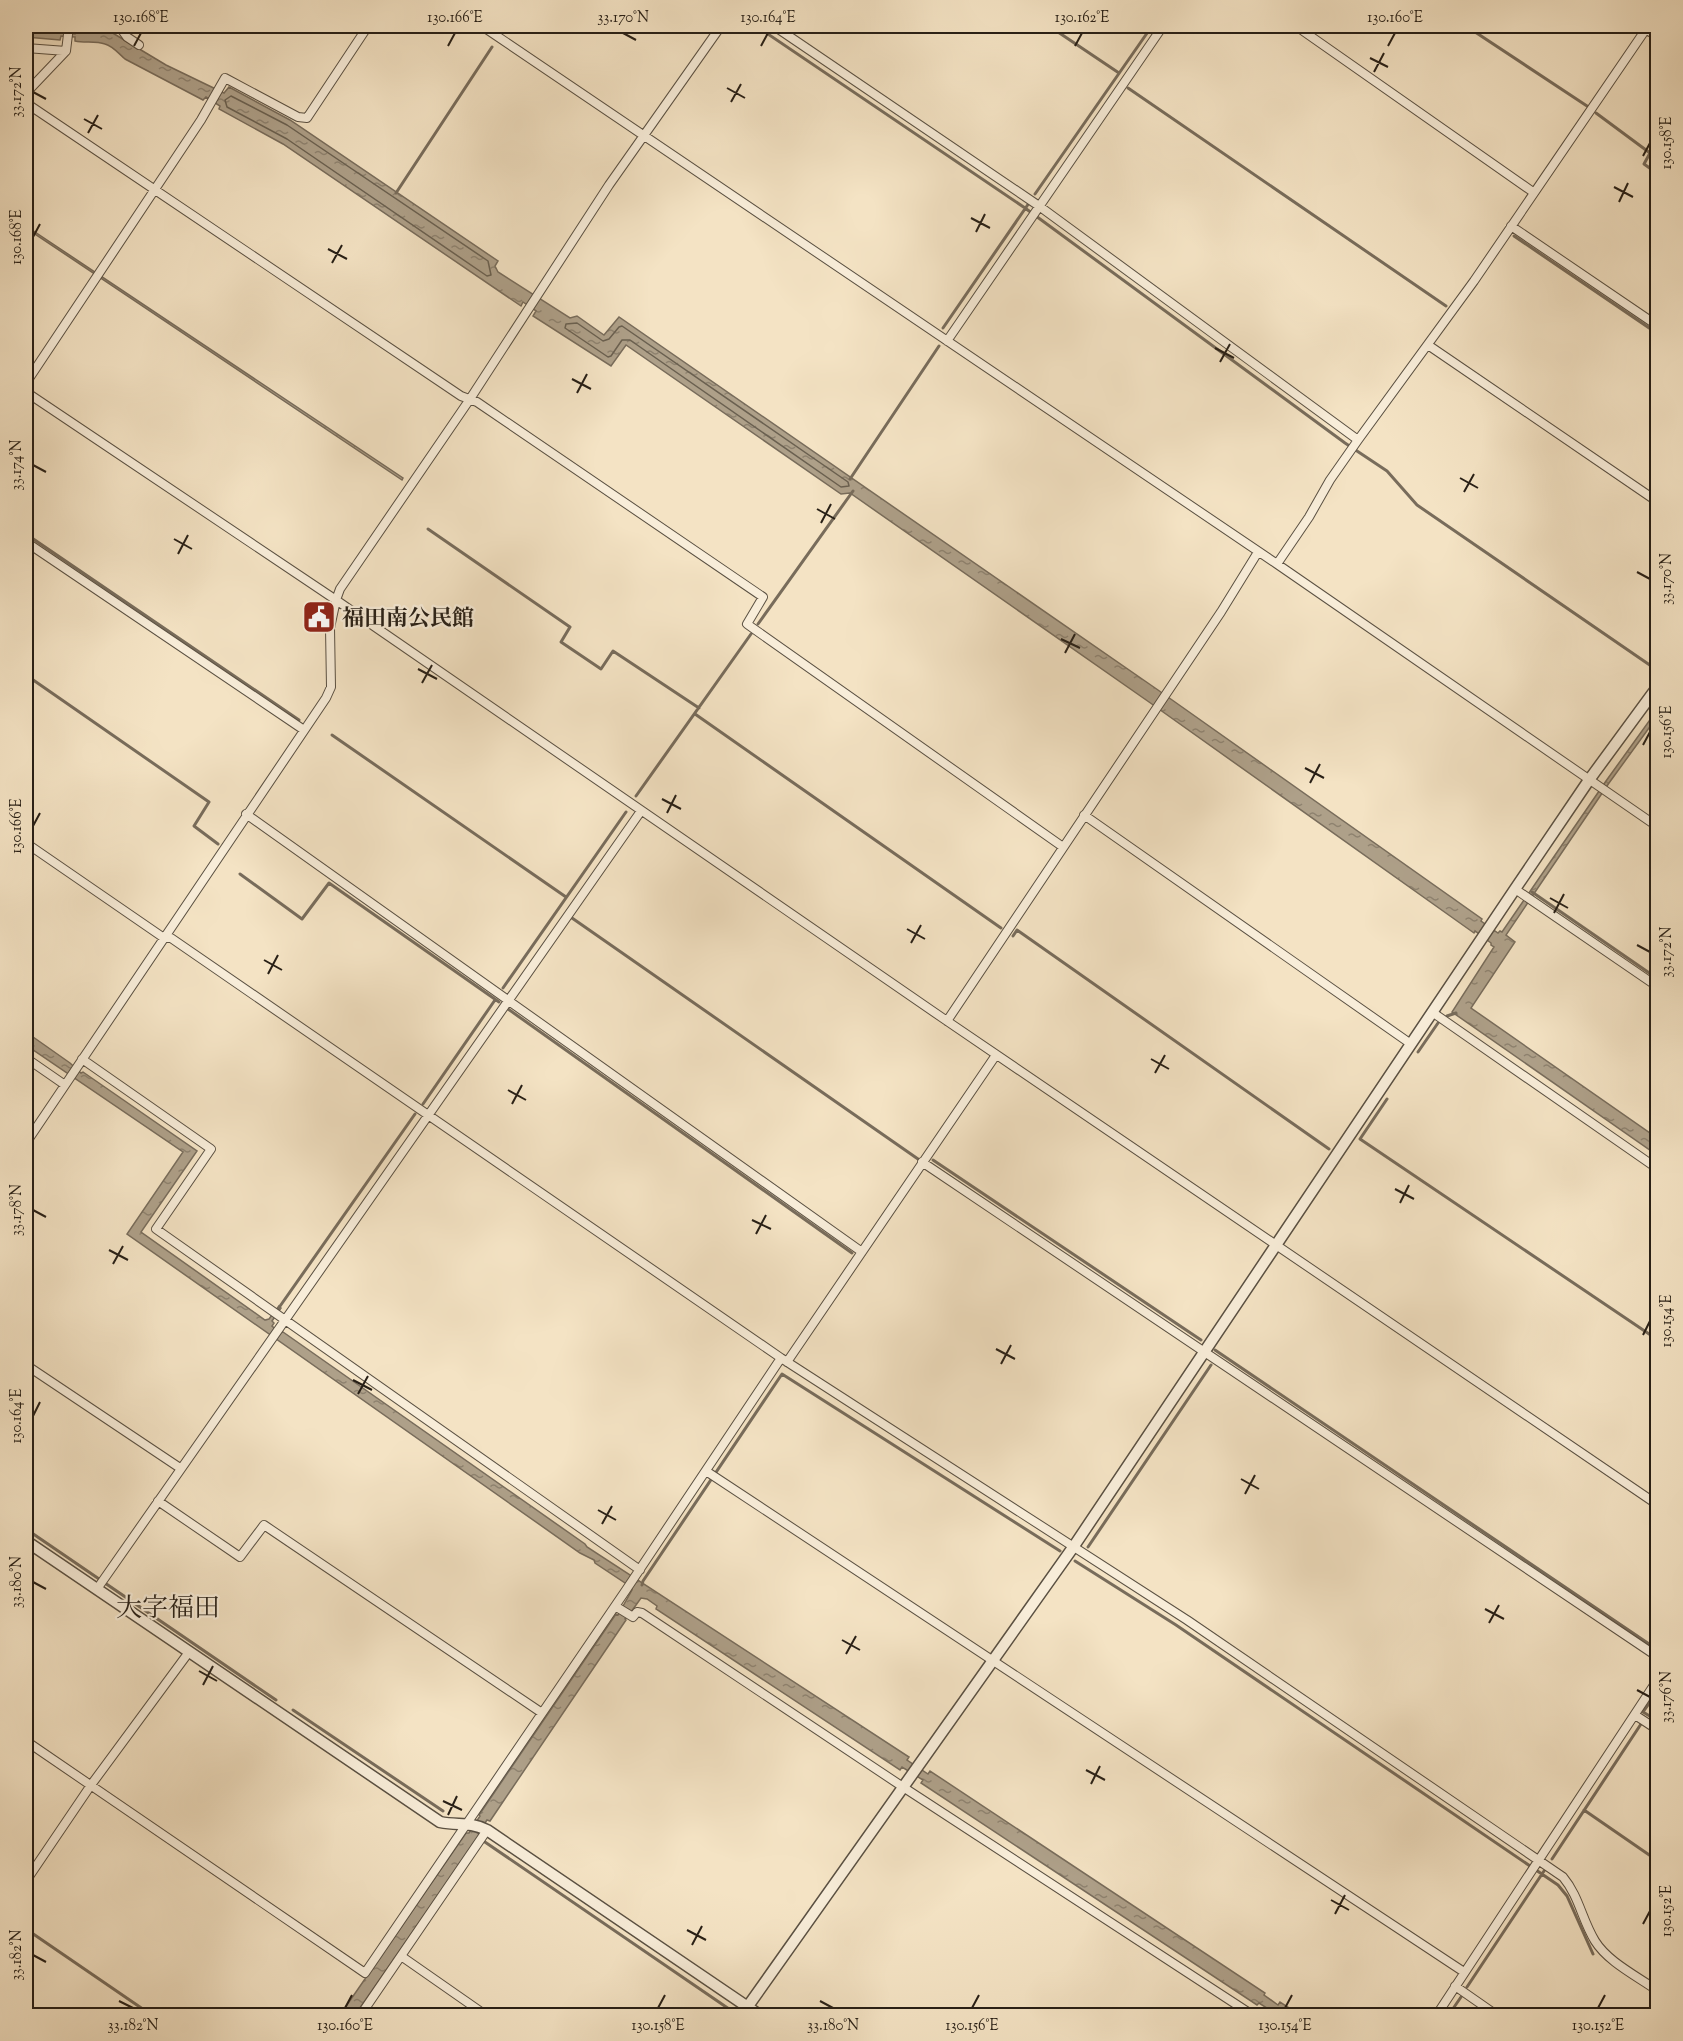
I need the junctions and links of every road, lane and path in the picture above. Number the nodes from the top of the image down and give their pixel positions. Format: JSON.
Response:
{"nodes":[{"id":1,"x":119,"y":26,"type":"edge"},
{"id":2,"x":368,"y":26,"type":"edge"},
{"id":3,"x":482,"y":26,"type":"edge"},
{"id":4,"x":722,"y":26,"type":"edge"},
{"id":5,"x":774,"y":26,"type":"edge"},
{"id":6,"x":1163,"y":26,"type":"edge"},
{"id":7,"x":1296,"y":26,"type":"edge"},
{"id":8,"x":69,"y":27,"type":"edge"},
{"id":9,"x":1643,"y":27,"type":"edge"},
{"id":10,"x":1658,"y":37,"type":"edge"},
{"id":11,"x":140,"y":45,"type":"dead end"},
{"id":12,"x":26,"y":48,"type":"edge"},
{"id":13,"x":66,"y":51,"type":"junction"},
{"id":14,"x":26,"y":93,"type":"edge"},
{"id":15,"x":26,"y":103,"type":"edge"},
{"id":16,"x":643,"y":135,"type":"junction"},
{"id":17,"x":155,"y":189,"type":"junction"},
{"id":18,"x":1533,"y":192,"type":"junction"},
{"id":19,"x":1035,"y":211,"type":"junction"},
{"id":20,"x":1511,"y":226,"type":"junction"},
{"id":21,"x":1658,"y":326,"type":"edge"},
{"id":22,"x":947,"y":341,"type":"junction"},
{"id":23,"x":1428,"y":345,"type":"junction"},
{"id":24,"x":26,"y":383,"type":"edge"},
{"id":25,"x":26,"y":392,"type":"edge"},
{"id":26,"x":470,"y":399,"type":"junction"},
{"id":27,"x":1354,"y":445,"type":"junction"},
{"id":28,"x":1658,"y":502,"type":"edge"},
{"id":29,"x":26,"y":542,"type":"edge"},
{"id":30,"x":1258,"y":552,"type":"junction"},
{"id":31,"x":1276,"y":564,"type":"junction"},
{"id":32,"x":336,"y":600,"type":"junction"},
{"id":33,"x":1658,"y":686,"type":"edge"},
{"id":34,"x":304,"y":730,"type":"junction"},
{"id":35,"x":1594,"y":783,"type":"junction"},
{"id":36,"x":640,"y":811,"type":"junction"},
{"id":37,"x":246,"y":814,"type":"junction"},
{"id":38,"x":1084,"y":815,"type":"junction"},
{"id":39,"x":1658,"y":828,"type":"edge"},
{"id":40,"x":26,"y":843,"type":"edge"},
{"id":41,"x":1062,"y":847,"type":"junction"},
{"id":42,"x":1519,"y":892,"type":"junction"},
{"id":43,"x":164,"y":938,"type":"junction"},
{"id":44,"x":1658,"y":987,"type":"edge"},
{"id":45,"x":508,"y":1000,"type":"junction"},
{"id":46,"x":1432,"y":1012,"type":"junction"},
{"id":47,"x":947,"y":1021,"type":"junction"},
{"id":48,"x":1411,"y":1044,"type":"junction"},
{"id":49,"x":996,"y":1055,"type":"junction"},
{"id":50,"x":26,"y":1058,"type":"edge"},
{"id":51,"x":80,"y":1063,"type":"junction"},
{"id":52,"x":68,"y":1081,"type":"junction"},
{"id":53,"x":427,"y":1115,"type":"junction"},
{"id":54,"x":26,"y":1143,"type":"edge"},
{"id":55,"x":922,"y":1162,"type":"junction"},
{"id":56,"x":1658,"y":1169,"type":"edge"},
{"id":57,"x":1276,"y":1245,"type":"junction"},
{"id":58,"x":862,"y":1252,"type":"junction"},
{"id":59,"x":279,"y":1319,"type":"junction"},
{"id":60,"x":1204,"y":1352,"type":"junction"},
{"id":61,"x":784,"y":1360,"type":"junction"},
{"id":62,"x":26,"y":1365,"type":"edge"},
{"id":63,"x":180,"y":1468,"type":"junction"},
{"id":64,"x":711,"y":1474,"type":"junction"},
{"id":65,"x":158,"y":1501,"type":"junction"},
{"id":66,"x":1658,"y":1505,"type":"edge"},
{"id":67,"x":26,"y":1541,"type":"edge"},
{"id":68,"x":1074,"y":1546,"type":"junction"},
{"id":69,"x":638,"y":1572,"type":"junction"},
{"id":70,"x":101,"y":1584,"type":"junction"},
{"id":71,"x":615,"y":1606,"type":"junction"},
{"id":72,"x":189,"y":1652,"type":"junction"},
{"id":73,"x":1658,"y":1657,"type":"edge"},
{"id":74,"x":993,"y":1660,"type":"junction"},
{"id":75,"x":1658,"y":1679,"type":"edge"},
{"id":76,"x":542,"y":1713,"type":"junction"},
{"id":77,"x":1635,"y":1715,"type":"junction"},
{"id":78,"x":1658,"y":1730,"type":"edge"},
{"id":79,"x":26,"y":1741,"type":"edge"},
{"id":80,"x":91,"y":1785,"type":"junction"},
{"id":81,"x":903,"y":1787,"type":"junction"},
{"id":82,"x":478,"y":1831,"type":"junction"},
{"id":83,"x":1535,"y":1866,"type":"junction"},
{"id":84,"x":26,"y":1881,"type":"edge"},
{"id":85,"x":401,"y":1956,"type":"junction"},
{"id":86,"x":1464,"y":1972,"type":"junction"},
{"id":87,"x":1455,"y":1986,"type":"junction"},
{"id":88,"x":1658,"y":1991,"type":"edge"},
{"id":89,"x":744,"y":2011,"type":"edge"},
{"id":90,"x":360,"y":2016,"type":"edge"},
{"id":91,"x":488,"y":2016,"type":"edge"},
{"id":92,"x":761,"y":2016,"type":"edge"},
{"id":93,"x":1254,"y":2016,"type":"edge"},
{"id":94,"x":1436,"y":2016,"type":"edge"},
{"id":95,"x":1497,"y":2016,"type":"edge"}],
"edges":[{"from":1,"to":11,"type":"street"},
{"from":2,"to":17,"type":"street"},
{"from":3,"to":16,"type":"street"},
{"from":4,"to":16,"type":"street"},
{"from":5,"to":19,"type":"street"},
{"from":6,"to":19,"type":"street"},
{"from":7,"to":18,"type":"street"},
{"from":8,"to":13,"type":"street"},
{"from":9,"to":10,"type":"street"},
{"from":9,"to":18,"type":"street"},
{"from":12,"to":13,"type":"street"},
{"from":13,"to":14,"type":"street"},
{"from":15,"to":17,"type":"street"},
{"from":16,"to":22,"type":"street"},
{"from":16,"to":26,"type":"street"},
{"from":17,"to":24,"type":"street"},
{"from":17,"to":26,"type":"street"},
{"from":18,"to":20,"type":"street"},
{"from":19,"to":22,"type":"street"},
{"from":19,"to":27,"type":"street"},
{"from":20,"to":21,"type":"street"},
{"from":20,"to":23,"type":"street"},
{"from":22,"to":30,"type":"street"},
{"from":23,"to":27,"type":"street"},
{"from":23,"to":28,"type":"street"},
{"from":25,"to":32,"type":"street"},
{"from":26,"to":32,"type":"street"},
{"from":26,"to":41,"type":"street"},
{"from":27,"to":31,"type":"street"},
{"from":29,"to":34,"type":"street"},
{"from":30,"to":31,"type":"street"},
{"from":30,"to":38,"type":"street"},
{"from":31,"to":35,"type":"street"},
{"from":32,"to":34,"type":"street"},
{"from":32,"to":36,"type":"street"},
{"from":33,"to":35,"type":"street"},
{"from":34,"to":37,"type":"street"},
{"from":35,"to":39,"type":"street"},
{"from":35,"to":42,"type":"street"},
{"from":36,"to":45,"type":"street"},
{"from":36,"to":47,"type":"street"},
{"from":37,"to":43,"type":"street"},
{"from":37,"to":45,"type":"street"},
{"from":38,"to":41,"type":"street"},
{"from":38,"to":48,"type":"street"},
{"from":40,"to":43,"type":"street"},
{"from":41,"to":47,"type":"street"},
{"from":42,"to":44,"type":"street"},
{"from":42,"to":46,"type":"street"},
{"from":43,"to":51,"type":"street"},
{"from":43,"to":53,"type":"street"},
{"from":45,"to":53,"type":"street"},
{"from":45,"to":58,"type":"street"},
{"from":46,"to":48,"type":"street"},
{"from":46,"to":56,"type":"street"},
{"from":47,"to":49,"type":"street"},
{"from":48,"to":57,"type":"street"},
{"from":49,"to":55,"type":"street"},
{"from":49,"to":57,"type":"street"},
{"from":50,"to":52,"type":"street"},
{"from":51,"to":52,"type":"street"},
{"from":51,"to":59,"type":"street"},
{"from":52,"to":54,"type":"street"},
{"from":53,"to":59,"type":"street"},
{"from":53,"to":61,"type":"street"},
{"from":55,"to":58,"type":"street"},
{"from":55,"to":60,"type":"street"},
{"from":57,"to":60,"type":"street"},
{"from":57,"to":66,"type":"street"},
{"from":58,"to":61,"type":"street"},
{"from":59,"to":63,"type":"street"},
{"from":59,"to":69,"type":"street"},
{"from":60,"to":68,"type":"street"},
{"from":60,"to":73,"type":"street"},
{"from":61,"to":64,"type":"street"},
{"from":61,"to":68,"type":"street"},
{"from":62,"to":63,"type":"street"},
{"from":63,"to":65,"type":"street"},
{"from":64,"to":69,"type":"street"},
{"from":64,"to":74,"type":"street"},
{"from":65,"to":70,"type":"street"},
{"from":65,"to":76,"type":"street"},
{"from":67,"to":70,"type":"street"},
{"from":68,"to":74,"type":"street"},
{"from":68,"to":83,"type":"street"},
{"from":69,"to":71,"type":"street"},
{"from":70,"to":72,"type":"street"},
{"from":71,"to":76,"type":"street"},
{"from":71,"to":81,"type":"street"},
{"from":72,"to":80,"type":"street"},
{"from":72,"to":82,"type":"street"},
{"from":74,"to":81,"type":"street"},
{"from":74,"to":86,"type":"street"},
{"from":75,"to":77,"type":"street"},
{"from":76,"to":82,"type":"street"},
{"from":77,"to":78,"type":"street"},
{"from":77,"to":83,"type":"street"},
{"from":79,"to":80,"type":"street"},
{"from":80,"to":82,"type":"street"},
{"from":80,"to":84,"type":"street"},
{"from":81,"to":89,"type":"street"},
{"from":81,"to":93,"type":"street"},
{"from":82,"to":85,"type":"street"},
{"from":82,"to":89,"type":"street"},
{"from":83,"to":86,"type":"street"},
{"from":83,"to":88,"type":"street"},
{"from":85,"to":90,"type":"street"},
{"from":85,"to":91,"type":"street"},
{"from":86,"to":87,"type":"street"},
{"from":87,"to":94,"type":"street"},
{"from":87,"to":95,"type":"street"},
{"from":89,"to":92,"type":"street"}]}
